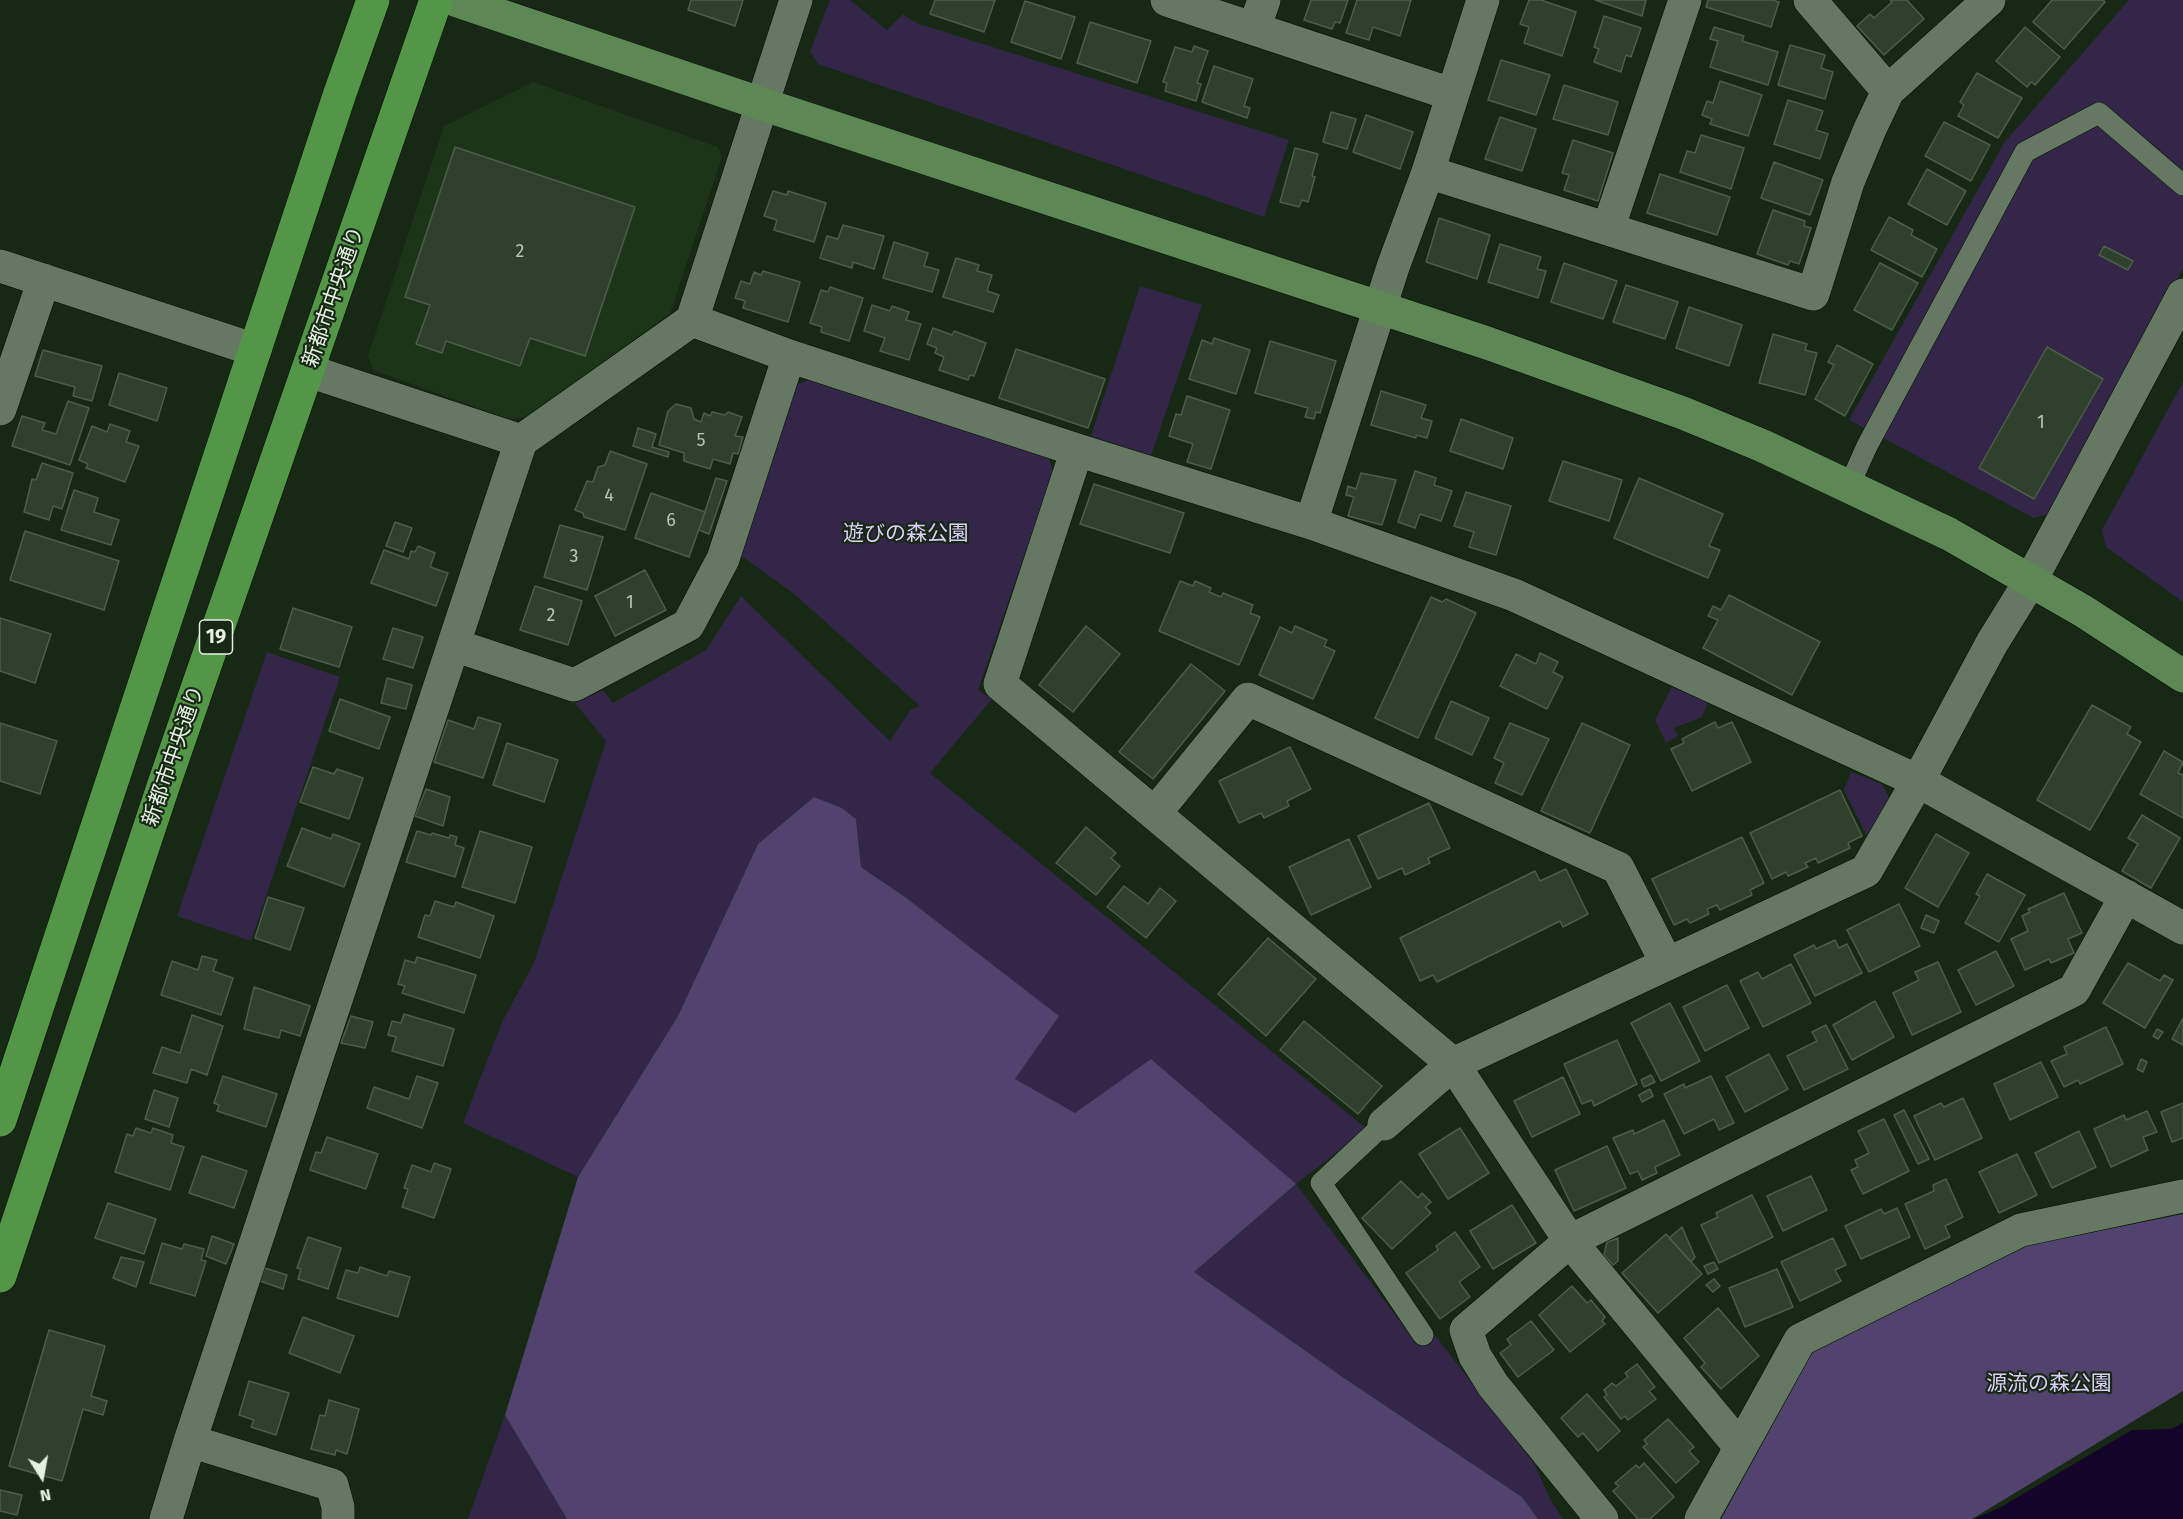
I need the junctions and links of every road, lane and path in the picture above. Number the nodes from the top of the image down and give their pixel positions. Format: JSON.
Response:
{"nodes":[{"id":1,"x":373,"y":0,"type":"edge"},
{"id":2,"x":436,"y":0,"type":"edge"},
{"id":3,"x":454,"y":0,"type":"edge"},
{"id":4,"x":796,"y":0,"type":"edge"},
{"id":5,"x":1167,"y":0,"type":"edge"},
{"id":6,"x":1483,"y":0,"type":"edge"},
{"id":7,"x":1685,"y":0,"type":"edge"},
{"id":8,"x":1810,"y":0,"type":"edge"},
{"id":9,"x":1989,"y":0,"type":"edge"},
{"id":10,"x":1259,"y":15,"type":"edge"},
{"id":11,"x":1888,"y":91,"type":"junction"},
{"id":12,"x":1451,"y":94,"type":"junction"},
{"id":13,"x":762,"y":104,"type":"junction"},
{"id":14,"x":1428,"y":172,"type":"junction"},
{"id":15,"x":2183,"y":185,"type":"edge"},
{"id":16,"x":1608,"y":229,"type":"junction"},
{"id":17,"x":0,"y":266,"type":"edge"},
{"id":18,"x":44,"y":280,"type":"junction"},
{"id":19,"x":2183,"y":295,"type":"edge"},
{"id":20,"x":1381,"y":308,"type":"junction"},
{"id":21,"x":692,"y":320,"type":"junction"},
{"id":22,"x":255,"y":350,"type":"junction"},
{"id":23,"x":789,"y":356,"type":"junction"},
{"id":24,"x":309,"y":371,"type":"junction"},
{"id":25,"x":0,"y":409,"type":"edge"},
{"id":26,"x":521,"y":441,"type":"junction"},
{"id":27,"x":1077,"y":450,"type":"junction"},
{"id":28,"x":1849,"y":486,"type":"junction"},
{"id":29,"x":1311,"y":523,"type":"junction"},
{"id":30,"x":2031,"y":580,"type":"junction"},
{"id":31,"x":454,"y":645,"type":"junction"},
{"id":32,"x":2183,"y":676,"type":"edge"},
{"id":33,"x":1918,"y":781,"type":"junction"},
{"id":34,"x":1155,"y":813,"type":"junction"},
{"id":35,"x":2126,"y":896,"type":"junction"},
{"id":36,"x":2183,"y":928,"type":"edge"},
{"id":37,"x":1667,"y":964,"type":"junction"},
{"id":38,"x":1453,"y":1064,"type":"junction"},
{"id":39,"x":0,"y":1120,"type":"edge"},
{"id":40,"x":1384,"y":1124,"type":"joint"},
{"id":41,"x":2183,"y":1196,"type":"edge"},
{"id":42,"x":1570,"y":1241,"type":"junction"},
{"id":43,"x":0,"y":1276,"type":"edge"},
{"id":44,"x":1423,"y":1335,"type":"dead end"},
{"id":45,"x":190,"y":1441,"type":"junction"},
{"id":46,"x":1740,"y":1447,"type":"junction"},
{"id":47,"x":166,"y":1519,"type":"edge"},
{"id":48,"x":338,"y":1519,"type":"edge"},
{"id":49,"x":1602,"y":1519,"type":"edge"},
{"id":50,"x":1701,"y":1519,"type":"edge"}],
"edges":[{"from":1,"to":22,"type":"main road"},
{"from":2,"to":24,"type":"main road","name":"新都市中央通り","number":"19"},
{"from":3,"to":13,"type":"street"},
{"from":4,"to":13,"type":"street"},
{"from":5,"to":10,"type":"street"},
{"from":6,"to":12,"type":"street"},
{"from":7,"to":16,"type":"street"},
{"from":8,"to":11,"type":"street"},
{"from":9,"to":11,"type":"street"},
{"from":10,"to":12,"type":"street"},
{"from":11,"to":16,"type":"street"},
{"from":12,"to":14,"type":"street"},
{"from":13,"to":20,"type":"street"},
{"from":13,"to":21,"type":"street"},
{"from":14,"to":16,"type":"street"},
{"from":14,"to":20,"type":"street"},
{"from":15,"to":28,"type":"lane"},
{"from":17,"to":18,"type":"street"},
{"from":18,"to":22,"type":"street"},
{"from":18,"to":25,"type":"street"},
{"from":19,"to":30,"type":"street"},
{"from":20,"to":28,"type":"street"},
{"from":20,"to":29,"type":"street"},
{"from":21,"to":23,"type":"street"},
{"from":21,"to":26,"type":"street"},
{"from":22,"to":39,"type":"main road"},
{"from":23,"to":27,"type":"street"},
{"from":23,"to":31,"type":"street"},
{"from":24,"to":26,"type":"street"},
{"from":24,"to":43,"type":"main road","name":"新都市中央通り","number":"19"},
{"from":26,"to":31,"type":"street"},
{"from":27,"to":29,"type":"street"},
{"from":27,"to":34,"type":"street"},
{"from":28,"to":30,"type":"street"},
{"from":29,"to":33,"type":"street"},
{"from":30,"to":32,"type":"street"},
{"from":30,"to":33,"type":"street"},
{"from":31,"to":45,"type":"street"},
{"from":33,"to":35,"type":"street"},
{"from":33,"to":37,"type":"street"},
{"from":34,"to":37,"type":"street"},
{"from":34,"to":38,"type":"street"},
{"from":35,"to":36,"type":"street"},
{"from":35,"to":42,"type":"street"},
{"from":37,"to":38,"type":"street"},
{"from":38,"to":40,"type":"street"},
{"from":38,"to":42,"type":"street"},
{"from":40,"to":44,"type":"lane"},
{"from":41,"to":46,"type":"street"},
{"from":42,"to":46,"type":"street"},
{"from":42,"to":49,"type":"street"},
{"from":45,"to":47,"type":"street"},
{"from":45,"to":48,"type":"street"},
{"from":46,"to":50,"type":"street"}]}
